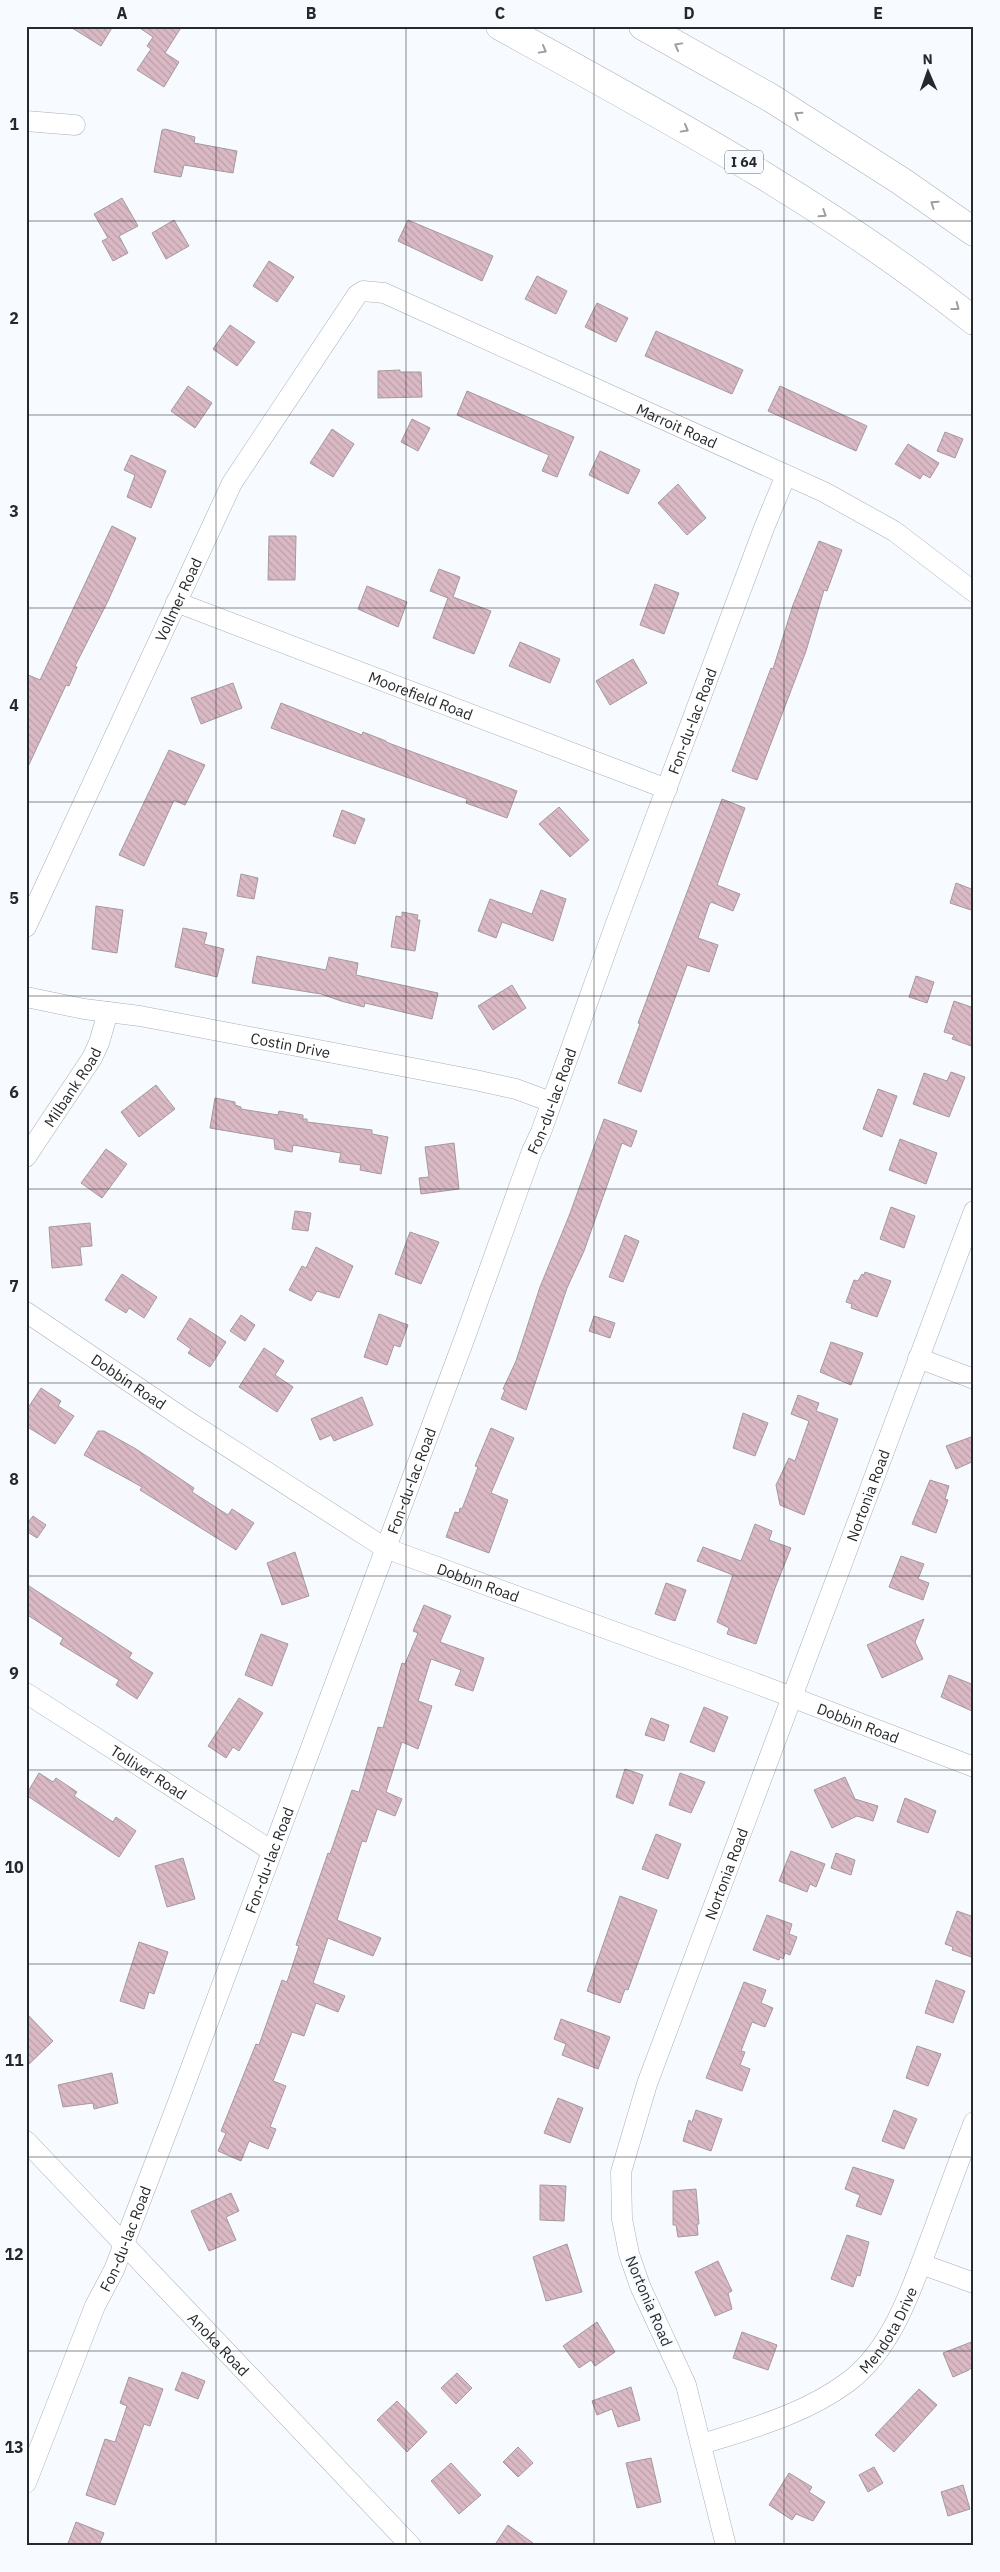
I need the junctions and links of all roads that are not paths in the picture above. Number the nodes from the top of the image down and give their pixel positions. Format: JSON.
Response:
{"nodes":[{"id":1,"x":500,"y":26,"type":"edge"},
{"id":2,"x":643,"y":26,"type":"edge"},
{"id":3,"x":26,"y":120,"type":"edge"},
{"id":4,"x":75,"y":125,"type":"dead end"},
{"id":5,"x":974,"y":232,"type":"edge"},
{"id":6,"x":364,"y":291,"type":"joint"},
{"id":7,"x":974,"y":321,"type":"edge"},
{"id":8,"x":786,"y":475,"type":"junction"},
{"id":9,"x":974,"y":592,"type":"edge"},
{"id":10,"x":176,"y":602,"type":"junction"},
{"id":11,"x":667,"y":789,"type":"junction"},
{"id":12,"x":26,"y":927,"type":"edge"},
{"id":13,"x":26,"y":998,"type":"edge"},
{"id":14,"x":108,"y":1012,"type":"junction"},
{"id":15,"x":551,"y":1102,"type":"junction"},
{"id":16,"x":26,"y":1158,"type":"edge"},
{"id":17,"x":974,"y":1211,"type":"edge"},
{"id":18,"x":26,"y":1312,"type":"edge"},
{"id":19,"x":918,"y":1358,"type":"junction"},
{"id":20,"x":974,"y":1379,"type":"edge"},
{"id":21,"x":385,"y":1548,"type":"junction"},
{"id":22,"x":26,"y":1693,"type":"edge"},
{"id":23,"x":792,"y":1698,"type":"junction"},
{"id":24,"x":974,"y":1767,"type":"edge"},
{"id":25,"x":272,"y":1851,"type":"junction"},
{"id":26,"x":974,"y":2122,"type":"edge"},
{"id":27,"x":26,"y":2141,"type":"edge"},
{"id":28,"x":123,"y":2244,"type":"junction"},
{"id":29,"x":921,"y":2264,"type":"junction"},
{"id":30,"x":974,"y":2283,"type":"edge"},
{"id":31,"x":702,"y":2444,"type":"junction"},
{"id":32,"x":26,"y":2483,"type":"edge"},
{"id":33,"x":412,"y":2546,"type":"edge"},
{"id":34,"x":726,"y":2546,"type":"edge"}],
"edges":[{"from":1,"to":7,"type":"highway","number":"I 64","one_way":true},
{"from":5,"to":2,"type":"highway","one_way":true},
{"from":3,"to":4,"type":"street"},
{"from":6,"to":8,"type":"street","name":"Marroit Road"},
{"from":6,"to":10,"type":"street","name":"Vollmer Road"},
{"from":8,"to":9,"type":"street","name":"Marroit Road"},
{"from":8,"to":11,"type":"street","name":"Fon-du-lac Road"},
{"from":10,"to":11,"type":"street","name":"Moorefield Road"},
{"from":10,"to":12,"type":"street","name":"Vollmer Road"},
{"from":11,"to":15,"type":"street","name":"Fon-du-lac Road"},
{"from":13,"to":14,"type":"street","name":"Costin Drive"},
{"from":14,"to":15,"type":"street","name":"Costin Drive"},
{"from":14,"to":16,"type":"street","name":"Milbank Road"},
{"from":15,"to":21,"type":"street","name":"Fon-du-lac Road"},
{"from":17,"to":19,"type":"street","name":"Nortonia Road"},
{"from":18,"to":21,"type":"street","name":"Dobbin Road"},
{"from":19,"to":20,"type":"street"},
{"from":19,"to":23,"type":"street","name":"Nortonia Road"},
{"from":21,"to":23,"type":"street","name":"Dobbin Road"},
{"from":21,"to":25,"type":"street","name":"Fon-du-lac Road"},
{"from":22,"to":25,"type":"street","name":"Tolliver Road"},
{"from":23,"to":24,"type":"street","name":"Dobbin Road"},
{"from":23,"to":31,"type":"street","name":"Nortonia Road"},
{"from":25,"to":28,"type":"street","name":"Fon-du-lac Road"},
{"from":26,"to":29,"type":"street","name":"Mendota Drive"},
{"from":27,"to":28,"type":"street","name":"Anoka Road"},
{"from":28,"to":32,"type":"street","name":"Fon-du-lac Road"},
{"from":28,"to":33,"type":"street","name":"Anoka Road"},
{"from":29,"to":30,"type":"street"},
{"from":29,"to":31,"type":"street","name":"Mendota Drive"},
{"from":31,"to":34,"type":"street","name":"Nortonia Road"}]}
